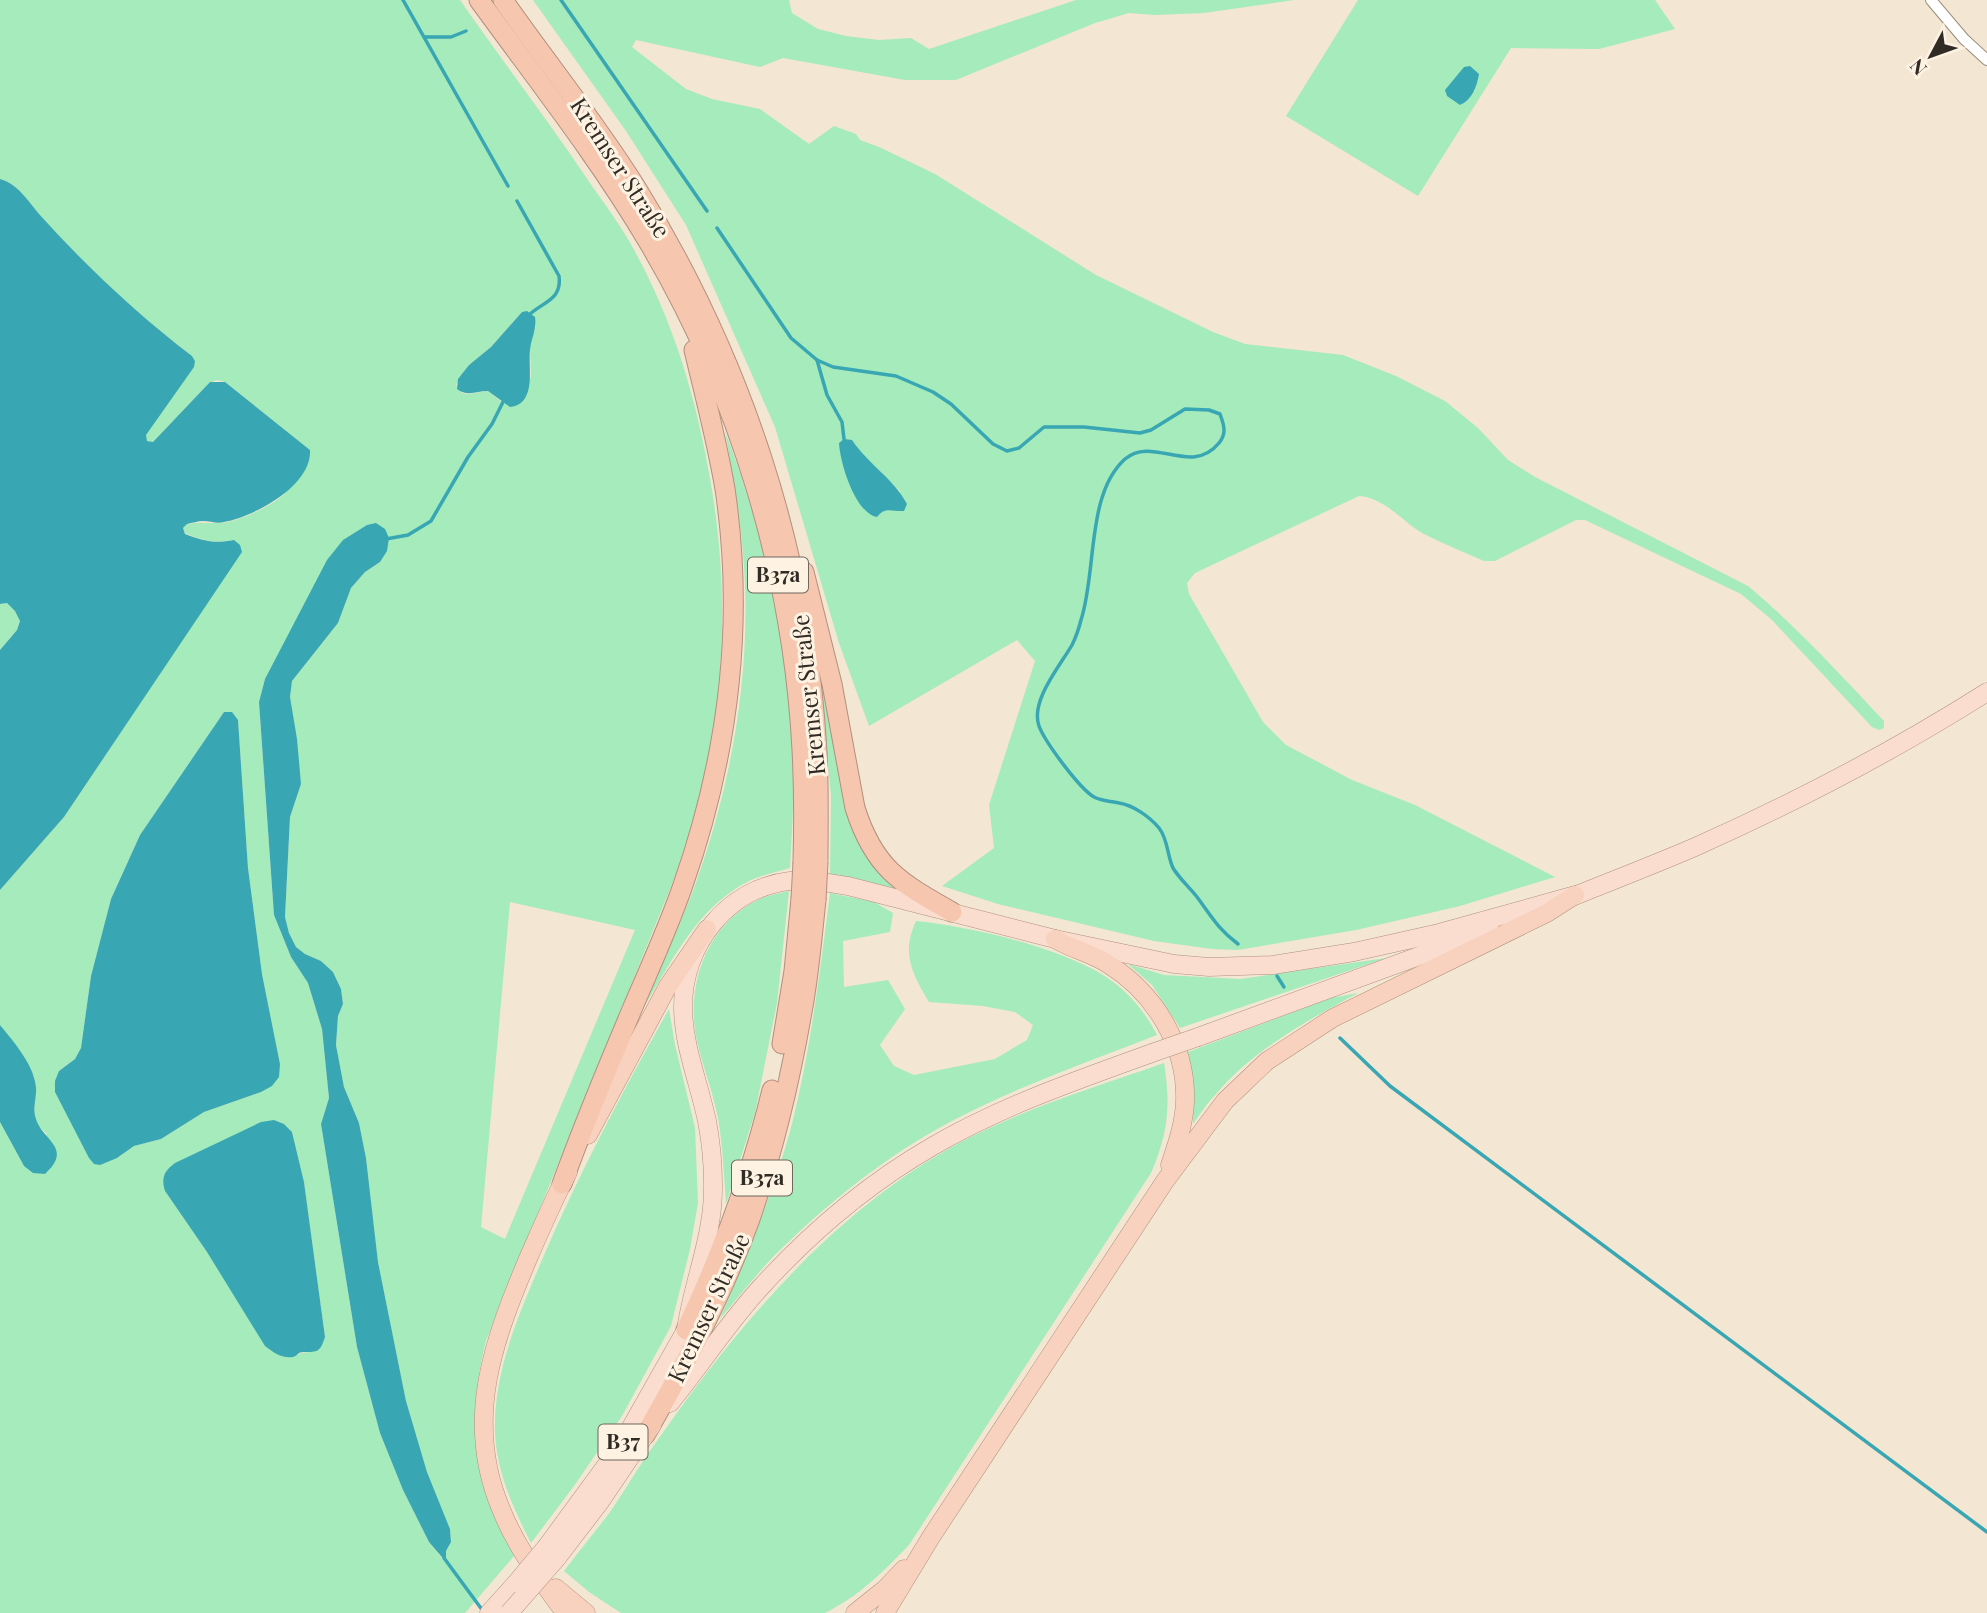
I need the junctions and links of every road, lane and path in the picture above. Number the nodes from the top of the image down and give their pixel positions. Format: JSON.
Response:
{"nodes":[{"id":1,"x":480,"y":0,"type":"edge"},
{"id":2,"x":502,"y":0,"type":"edge"},
{"id":3,"x":1931,"y":0,"type":"edge"},
{"id":4,"x":1987,"y":60,"type":"edge"},
{"id":5,"x":662,"y":248,"type":"junction"},
{"id":6,"x":682,"y":304,"type":"junction"},
{"id":7,"x":756,"y":436,"type":"junction"},
{"id":8,"x":1987,"y":692,"type":"edge"},
{"id":9,"x":811,"y":862,"type":"junction"},
{"id":10,"x":1576,"y":895,"type":"junction"},
{"id":11,"x":808,"y":900,"type":"junction"},
{"id":12,"x":952,"y":912,"type":"junction"},
{"id":13,"x":706,"y":929,"type":"junction"},
{"id":14,"x":1055,"y":939,"type":"junction"},
{"id":15,"x":1164,"y":1181,"type":"junction"},
{"id":16,"x":562,"y":1184,"type":"junction"},
{"id":17,"x":686,"y":1330,"type":"junction"},
{"id":18,"x":645,"y":1434,"type":"junction"},
{"id":19,"x":932,"y":1537,"type":"junction"},
{"id":20,"x":519,"y":1546,"type":"junction"},
{"id":21,"x":552,"y":1552,"type":"junction"},
{"id":22,"x":489,"y":1613,"type":"edge"},
{"id":23,"x":509,"y":1613,"type":"edge"},
{"id":24,"x":565,"y":1613,"type":"edge"},
{"id":25,"x":586,"y":1613,"type":"edge"},
{"id":26,"x":855,"y":1613,"type":"edge"},
{"id":27,"x":885,"y":1613,"type":"edge"}],
"edges":[{"from":1,"to":5,"type":"highway","name":"Kremser Straße","number":"B37a"},
{"from":2,"to":5,"type":"highway","name":"Kremser Straße","number":"B37a"},
{"from":3,"to":4,"type":"street"},
{"from":5,"to":6,"type":"highway","name":"Kremser Straße","number":"B37a"},
{"from":5,"to":7,"type":"highway","name":"Kremser Straße","number":"B37a"},
{"from":6,"to":9,"type":"highway","name":"Kremser Straße","number":"B37a"},
{"from":6,"to":16,"type":"highway"},
{"from":7,"to":9,"type":"highway","name":"Kremser Straße","number":"B37a"},
{"from":7,"to":12,"type":"highway"},
{"from":8,"to":10,"type":"main road"},
{"from":9,"to":11,"type":"highway","name":"Kremser Straße","number":"B37a","bridge":true},
{"from":10,"to":14,"type":"main road"},
{"from":10,"to":15,"type":"highway"},
{"from":10,"to":18,"type":"main road","bridge":true},
{"from":11,"to":17,"type":"highway","name":"Kremser Straße","number":"B37a"},
{"from":11,"to":18,"type":"highway","name":"Kremser Straße","number":"B37a"},
{"from":12,"to":13,"type":"main road"},
{"from":12,"to":14,"type":"main road"},
{"from":13,"to":16,"type":"highway"},
{"from":13,"to":17,"type":"main road"},
{"from":14,"to":15,"type":"highway"},
{"from":15,"to":19,"type":"highway"},
{"from":16,"to":20,"type":"highway"},
{"from":17,"to":21,"type":"main road","number":"B37"},
{"from":18,"to":21,"type":"main road","number":"B37"},
{"from":19,"to":26,"type":"highway"},
{"from":19,"to":27,"type":"highway"},
{"from":20,"to":24,"type":"highway"},
{"from":20,"to":25,"type":"highway"},
{"from":21,"to":22,"type":"main road","number":"B37","bridge":true},
{"from":21,"to":23,"type":"main road","number":"B37","bridge":true}]}
